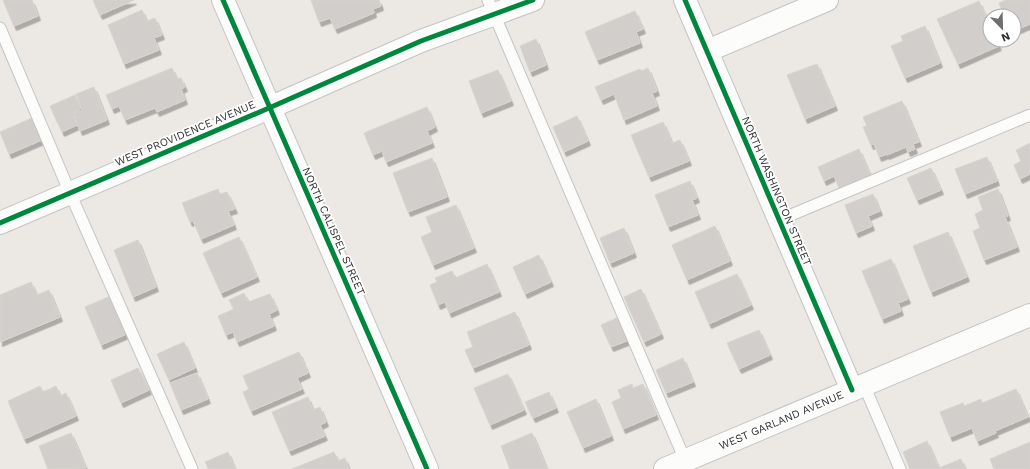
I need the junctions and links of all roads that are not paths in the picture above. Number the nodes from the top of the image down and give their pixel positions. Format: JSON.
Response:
{"nodes":[{"id":1,"x":223,"y":0,"type":"edge"},
{"id":2,"x":533,"y":0,"type":"edge"},
{"id":3,"x":685,"y":0,"type":"edge"},
{"id":4,"x":827,"y":0,"type":"edge"},
{"id":5,"x":491,"y":7,"type":"edge"},
{"id":6,"x":0,"y":28,"type":"edge"},
{"id":7,"x":707,"y":51,"type":"junction"},
{"id":8,"x":269,"y":108,"type":"junction"},
{"id":9,"x":1030,"y":115,"type":"edge"},
{"id":10,"x":70,"y":193,"type":"junction"},
{"id":11,"x":779,"y":220,"type":"junction"},
{"id":12,"x":0,"y":222,"type":"edge"},
{"id":13,"x":1030,"y":315,"type":"edge"},
{"id":14,"x":858,"y":388,"type":"junction"},
{"id":15,"x":687,"y":465,"type":"edge"},
{"id":16,"x":192,"y":469,"type":"edge"},
{"id":17,"x":427,"y":469,"type":"edge"},
{"id":18,"x":665,"y":469,"type":"edge"},
{"id":19,"x":900,"y":469,"type":"edge"}],
"edges":[{"from":1,"to":8,"type":"street","name":"NORTH CALISPEL STREET"},
{"from":2,"to":5,"type":"street","name":"WEST PROVIDENCE AVENUE"},
{"from":3,"to":7,"type":"street","name":"NORTH WASHINGTON STREET"},
{"from":4,"to":7,"type":"street"},
{"from":5,"to":8,"type":"street","name":"WEST PROVIDENCE AVENUE"},
{"from":5,"to":15,"type":"lane"},
{"from":6,"to":10,"type":"lane"},
{"from":7,"to":11,"type":"street","name":"NORTH WASHINGTON STREET"},
{"from":8,"to":10,"type":"street","name":"WEST PROVIDENCE AVENUE"},
{"from":8,"to":17,"type":"street","name":"NORTH CALISPEL STREET"},
{"from":9,"to":11,"type":"lane"},
{"from":10,"to":12,"type":"street","name":"WEST PROVIDENCE AVENUE"},
{"from":10,"to":16,"type":"lane"},
{"from":11,"to":14,"type":"street","name":"NORTH WASHINGTON STREET"},
{"from":13,"to":14,"type":"street","name":"WEST GARLAND AVENUE"},
{"from":14,"to":15,"type":"street","name":"WEST GARLAND AVENUE"},
{"from":14,"to":19,"type":"lane"},
{"from":15,"to":18,"type":"street","name":"WEST GARLAND AVENUE"}]}
